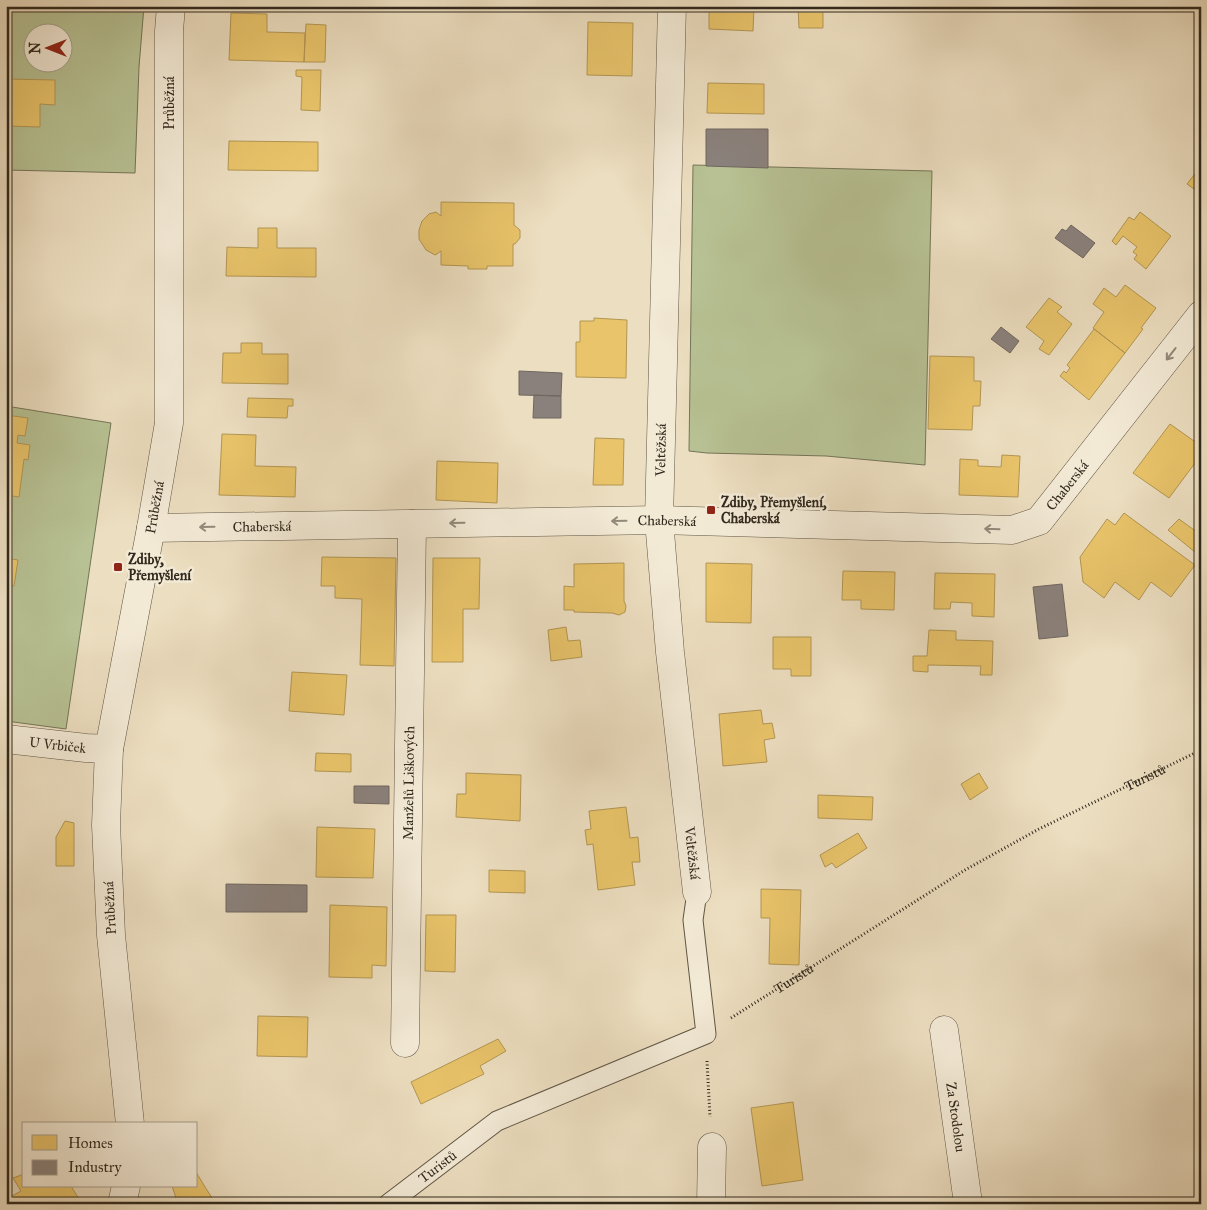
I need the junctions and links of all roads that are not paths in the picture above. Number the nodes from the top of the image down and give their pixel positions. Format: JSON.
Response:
{"nodes":[{"id":1,"x":171,"y":6,"type":"edge"},
{"id":2,"x":672,"y":6,"type":"edge"},
{"id":3,"x":1201,"y":315,"type":"edge"},
{"id":4,"x":659,"y":520,"type":"junction"},
{"id":5,"x":412,"y":524,"type":"junction"},
{"id":6,"x":151,"y":528,"type":"junction"},
{"id":7,"x":6,"y":739,"type":"edge"},
{"id":8,"x":109,"y":749,"type":"junction"},
{"id":9,"x":697,"y":892,"type":"joint"},
{"id":10,"x":944,"y":1030,"type":"dead end"},
{"id":11,"x":405,"y":1043,"type":"dead end"},
{"id":12,"x":130,"y":1122,"type":"edge"},
{"id":13,"x":712,"y":1147,"type":"road end"},
{"id":14,"x":126,"y":1188,"type":"edge"},
{"id":15,"x":965,"y":1203,"type":"edge"},
{"id":16,"x":122,"y":1204,"type":"edge"},
{"id":17,"x":388,"y":1204,"type":"edge"},
{"id":18,"x":711,"y":1204,"type":"edge"}],
"edges":[{"from":1,"to":6,"type":"street","name":"Průběžná"},
{"from":2,"to":4,"type":"street","name":"Veltěžská"},
{"from":3,"to":4,"type":"street","name":"Chaberská","one_way":true},
{"from":4,"to":5,"type":"street","name":"Chaberská","one_way":true},
{"from":4,"to":9,"type":"street","name":"Veltěžská"},
{"from":5,"to":6,"type":"street","name":"Chaberská","one_way":true},
{"from":5,"to":11,"type":"street","name":"Manželů Liškových"},
{"from":6,"to":8,"type":"street","name":"Průběžná"},
{"from":7,"to":8,"type":"street","name":"U Vrbiček"},
{"from":8,"to":12,"type":"street","name":"Průběžná"},
{"from":9,"to":17,"type":"lane","name":"Turistů"},
{"from":10,"to":15,"type":"street","name":"Za Stodolou"},
{"from":13,"to":18,"type":"street"},
{"from":14,"to":16,"type":"street"}]}
